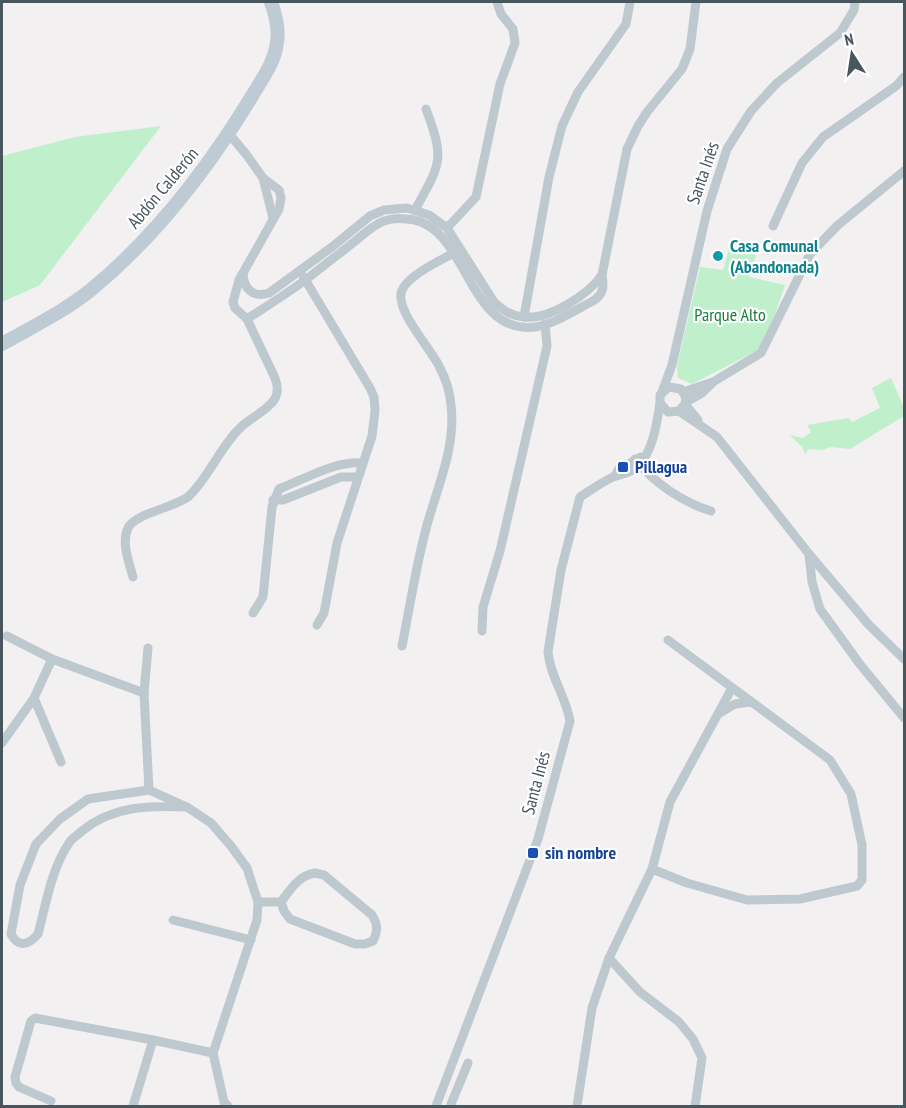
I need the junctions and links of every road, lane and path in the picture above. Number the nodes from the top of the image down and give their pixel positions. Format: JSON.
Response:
{"nodes":[{"id":1,"x":271,"y":2,"type":"edge"},
{"id":2,"x":496,"y":2,"type":"edge"},
{"id":3,"x":630,"y":2,"type":"edge"},
{"id":4,"x":696,"y":2,"type":"edge"},
{"id":5,"x":855,"y":2,"type":"edge"},
{"id":6,"x":904,"y":77,"type":"edge"},
{"id":7,"x":426,"y":109,"type":"dead end"},
{"id":8,"x":229,"y":134,"type":"junction"},
{"id":9,"x":904,"y":171,"type":"edge"},
{"id":10,"x":415,"y":210,"type":"junction"},
{"id":11,"x":773,"y":226,"type":"dead end"},
{"id":12,"x":447,"y":228,"type":"junction"},
{"id":13,"x":456,"y":251,"type":"junction"},
{"id":14,"x":300,"y":271,"type":"junction"},
{"id":15,"x":243,"y":274,"type":"junction"},
{"id":16,"x":602,"y":275,"type":"junction"},
{"id":17,"x":305,"y":280,"type":"junction"},
{"id":18,"x":524,"y":317,"type":"junction"},
{"id":19,"x":247,"y":319,"type":"junction"},
{"id":20,"x":545,"y":324,"type":"junction"},
{"id":21,"x":2,"y":344,"type":"edge"},
{"id":22,"x":672,"y":365,"type":"junction"},
{"id":23,"x":662,"y":392,"type":"junction"},
{"id":24,"x":681,"y":402,"type":"junction"},
{"id":25,"x":660,"y":404,"type":"junction"},
{"id":26,"x":656,"y":427,"type":"junction"},
{"id":27,"x":640,"y":460,"type":"junction"},
{"id":28,"x":363,"y":463,"type":"junction"},
{"id":29,"x":358,"y":477,"type":"junction"},
{"id":30,"x":273,"y":500,"type":"junction"},
{"id":31,"x":711,"y":511,"type":"dead end"},
{"id":32,"x":809,"y":554,"type":"junction"},
{"id":33,"x":133,"y":578,"type":"dead end"},
{"id":34,"x":253,"y":613,"type":"dead end"},
{"id":35,"x":317,"y":625,"type":"dead end"},
{"id":36,"x":482,"y":631,"type":"dead end"},
{"id":37,"x":7,"y":636,"type":"dead end"},
{"id":38,"x":668,"y":640,"type":"dead end"},
{"id":39,"x":402,"y":646,"type":"dead end"},
{"id":40,"x":148,"y":648,"type":"dead end"},
{"id":41,"x":52,"y":659,"type":"junction"},
{"id":42,"x":904,"y":659,"type":"edge"},
{"id":43,"x":732,"y":688,"type":"junction"},
{"id":44,"x":144,"y":693,"type":"junction"},
{"id":45,"x":34,"y":698,"type":"junction"},
{"id":46,"x":750,"y":702,"type":"junction"},
{"id":47,"x":718,"y":714,"type":"junction"},
{"id":48,"x":904,"y":718,"type":"edge"},
{"id":49,"x":2,"y":743,"type":"edge"},
{"id":50,"x":62,"y":762,"type":"dead end"},
{"id":51,"x":148,"y":790,"type":"junction"},
{"id":52,"x":187,"y":807,"type":"junction"},
{"id":53,"x":652,"y":868,"type":"junction"},
{"id":54,"x":258,"y":902,"type":"junction"},
{"id":55,"x":282,"y":902,"type":"junction"},
{"id":56,"x":173,"y":920,"type":"dead end"},
{"id":57,"x":251,"y":940,"type":"junction"},
{"id":58,"x":609,"y":958,"type":"junction"},
{"id":59,"x":153,"y":1040,"type":"junction"},
{"id":60,"x":213,"y":1053,"type":"junction"},
{"id":61,"x":468,"y":1063,"type":"dead end"},
{"id":62,"x":51,"y":1101,"type":"dead end"},
{"id":63,"x":133,"y":1107,"type":"edge"},
{"id":64,"x":228,"y":1107,"type":"edge"},
{"id":65,"x":436,"y":1107,"type":"edge"},
{"id":66,"x":452,"y":1107,"type":"edge"},
{"id":67,"x":577,"y":1107,"type":"edge"},
{"id":68,"x":695,"y":1107,"type":"edge"}],
"edges":[{"from":1,"to":8,"type":"street","name":"Abdón Calderón"},
{"from":2,"to":12,"type":"street"},
{"from":3,"to":18,"type":"street"},
{"from":4,"to":16,"type":"street"},
{"from":5,"to":22,"type":"street","name":"Santa Inés"},
{"from":6,"to":11,"type":"street"},
{"from":7,"to":10,"type":"street"},
{"from":8,"to":15,"type":"street"},
{"from":8,"to":21,"type":"street","name":"Abdón Calderón"},
{"from":9,"to":24,"type":"street"},
{"from":10,"to":12,"type":"street"},
{"from":10,"to":14,"type":"street"},
{"from":12,"to":13,"type":"street"},
{"from":13,"to":17,"type":"street"},
{"from":13,"to":18,"type":"street"},
{"from":13,"to":20,"type":"street"},
{"from":13,"to":39,"type":"street"},
{"from":14,"to":15,"type":"street"},
{"from":14,"to":17,"type":"street"},
{"from":15,"to":19,"type":"street"},
{"from":16,"to":18,"type":"street"},
{"from":16,"to":20,"type":"street"},
{"from":17,"to":19,"type":"street"},
{"from":17,"to":28,"type":"street"},
{"from":19,"to":33,"type":"street"},
{"from":20,"to":36,"type":"street"},
{"from":22,"to":23,"type":"street","name":"Santa Inés"},
{"from":22,"to":24,"type":"street"},
{"from":23,"to":24,"type":"street"},
{"from":23,"to":25,"type":"street","name":"Santa Inés"},
{"from":24,"to":25,"type":"street"},
{"from":24,"to":26,"type":"street"},
{"from":24,"to":32,"type":"street"},
{"from":25,"to":26,"type":"street"},
{"from":26,"to":27,"type":"street"},
{"from":27,"to":31,"type":"street"},
{"from":27,"to":65,"type":"street","name":"Santa Inés"},
{"from":28,"to":29,"type":"street"},
{"from":28,"to":30,"type":"street"},
{"from":29,"to":30,"type":"street"},
{"from":29,"to":35,"type":"street"},
{"from":30,"to":34,"type":"street"},
{"from":32,"to":42,"type":"street"},
{"from":32,"to":48,"type":"street"},
{"from":37,"to":41,"type":"street"},
{"from":38,"to":43,"type":"street"},
{"from":40,"to":44,"type":"street"},
{"from":41,"to":44,"type":"street"},
{"from":41,"to":45,"type":"street"},
{"from":43,"to":46,"type":"street"},
{"from":43,"to":47,"type":"street"},
{"from":44,"to":51,"type":"street"},
{"from":45,"to":49,"type":"street"},
{"from":45,"to":50,"type":"street"},
{"from":46,"to":47,"type":"street"},
{"from":46,"to":53,"type":"street"},
{"from":47,"to":53,"type":"street"},
{"from":51,"to":52,"type":"street"},
{"from":51,"to":52,"type":"street"},
{"from":52,"to":54,"type":"street"},
{"from":53,"to":58,"type":"street"},
{"from":54,"to":55,"type":"street"},
{"from":54,"to":57,"type":"street"},
{"from":55,"to":55,"type":"street"},
{"from":56,"to":57,"type":"street"},
{"from":57,"to":60,"type":"street"},
{"from":58,"to":67,"type":"street"},
{"from":58,"to":68,"type":"street"},
{"from":59,"to":60,"type":"street"},
{"from":59,"to":62,"type":"street"},
{"from":59,"to":63,"type":"street"},
{"from":60,"to":64,"type":"street"},
{"from":61,"to":66,"type":"street"}]}
